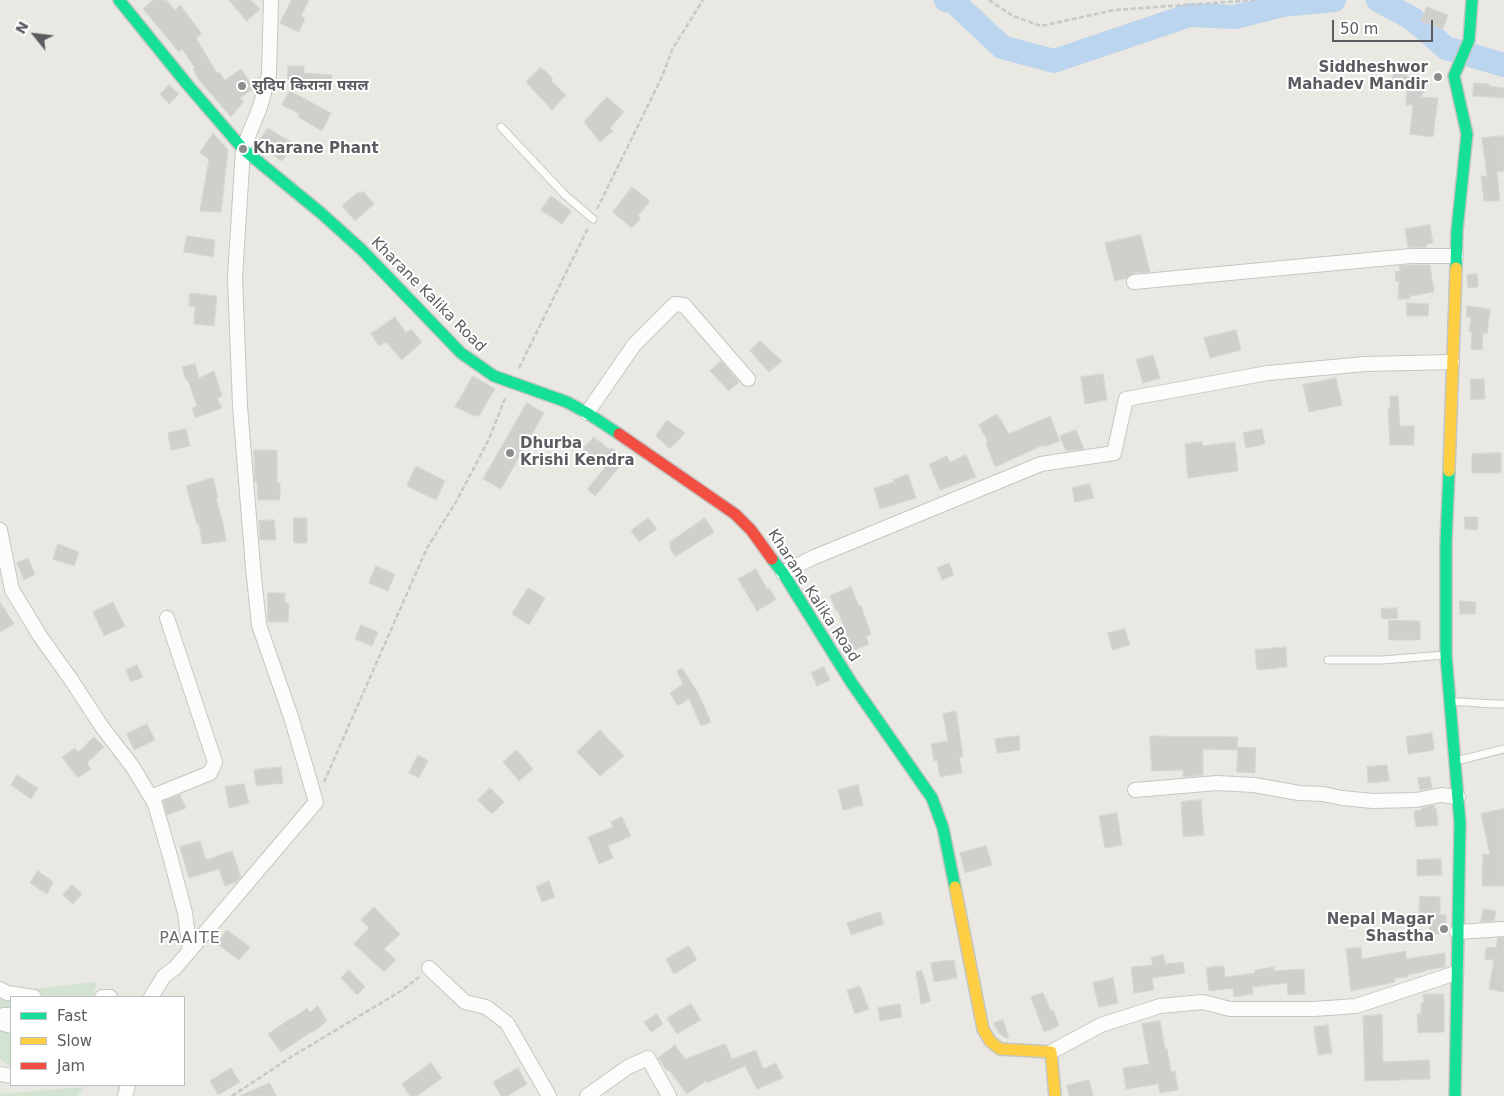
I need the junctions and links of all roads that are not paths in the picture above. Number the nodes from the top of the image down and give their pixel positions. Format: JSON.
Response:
{"nodes":[{"id":1,"x":119,"y":0,"type":"edge"},
{"id":2,"x":271,"y":0,"type":"edge"},
{"id":3,"x":1472,"y":0,"type":"edge"},
{"id":4,"x":500,"y":127,"type":"dead end"},
{"id":5,"x":243,"y":149,"type":"junction"},
{"id":6,"x":592,"y":219,"type":"dead end"},
{"id":7,"x":1456,"y":256,"type":"junction"},
{"id":8,"x":1134,"y":282,"type":"dead end"},
{"id":9,"x":1452,"y":362,"type":"junction"},
{"id":10,"x":748,"y":380,"type":"dead end"},
{"id":11,"x":587,"y":413,"type":"junction"},
{"id":12,"x":0,"y":530,"type":"edge"},
{"id":13,"x":783,"y":573,"type":"junction"},
{"id":14,"x":167,"y":618,"type":"dead end"},
{"id":15,"x":1446,"y":655,"type":"junction"},
{"id":16,"x":1328,"y":660,"type":"dead end"},
{"id":17,"x":1450,"y":702,"type":"junction"},
{"id":18,"x":1504,"y":704,"type":"edge"},
{"id":19,"x":1504,"y":749,"type":"edge"},
{"id":20,"x":1455,"y":761,"type":"junction"},
{"id":21,"x":1135,"y":790,"type":"dead end"},
{"id":22,"x":150,"y":797,"type":"junction"},
{"id":23,"x":1458,"y":797,"type":"junction"},
{"id":24,"x":1504,"y":929,"type":"edge"},
{"id":25,"x":1457,"y":932,"type":"junction"},
{"id":26,"x":190,"y":951,"type":"junction"},
{"id":27,"x":429,"y":968,"type":"road end"},
{"id":28,"x":1456,"y":973,"type":"junction"},
{"id":29,"x":0,"y":988,"type":"edge"},
{"id":30,"x":29,"y":996,"type":"edge"},
{"id":31,"x":152,"y":996,"type":"edge"},
{"id":32,"x":10,"y":1015,"type":"edge"},
{"id":33,"x":10,"y":1026,"type":"edge"},
{"id":34,"x":1051,"y":1052,"type":"junction"},
{"id":35,"x":549,"y":1096,"type":"edge"},
{"id":36,"x":587,"y":1096,"type":"edge"},
{"id":37,"x":669,"y":1096,"type":"edge"},
{"id":38,"x":1055,"y":1096,"type":"edge"},
{"id":39,"x":1454,"y":1096,"type":"edge"}],
"edges":[{"from":1,"to":5,"type":"street","name":"Kharane Kalika Road"},
{"from":2,"to":5,"type":"street"},
{"from":3,"to":7,"type":"street"},
{"from":4,"to":6,"type":"lane"},
{"from":5,"to":11,"type":"street","name":"Kharane Kalika Road"},
{"from":5,"to":26,"type":"street"},
{"from":7,"to":8,"type":"street"},
{"from":7,"to":9,"type":"street"},
{"from":9,"to":13,"type":"street"},
{"from":9,"to":15,"type":"street"},
{"from":10,"to":11,"type":"street"},
{"from":11,"to":13,"type":"street","name":"Kharane Kalika Road"},
{"from":12,"to":22,"type":"street"},
{"from":13,"to":34,"type":"street","name":"Kharane Kalika Road"},
{"from":14,"to":22,"type":"street"},
{"from":15,"to":16,"type":"lane"},
{"from":15,"to":17,"type":"street"},
{"from":17,"to":18,"type":"lane"},
{"from":17,"to":20,"type":"street"},
{"from":19,"to":20,"type":"lane"},
{"from":20,"to":23,"type":"street"},
{"from":21,"to":23,"type":"street"},
{"from":22,"to":26,"type":"street"},
{"from":23,"to":25,"type":"street"},
{"from":24,"to":25,"type":"street"},
{"from":25,"to":28,"type":"street"},
{"from":26,"to":31,"type":"street"},
{"from":27,"to":35,"type":"street"},
{"from":28,"to":34,"type":"street"},
{"from":28,"to":39,"type":"street"},
{"from":29,"to":30,"type":"street"},
{"from":32,"to":33,"type":"street"},
{"from":34,"to":38,"type":"street"},
{"from":36,"to":37,"type":"street"}]}
